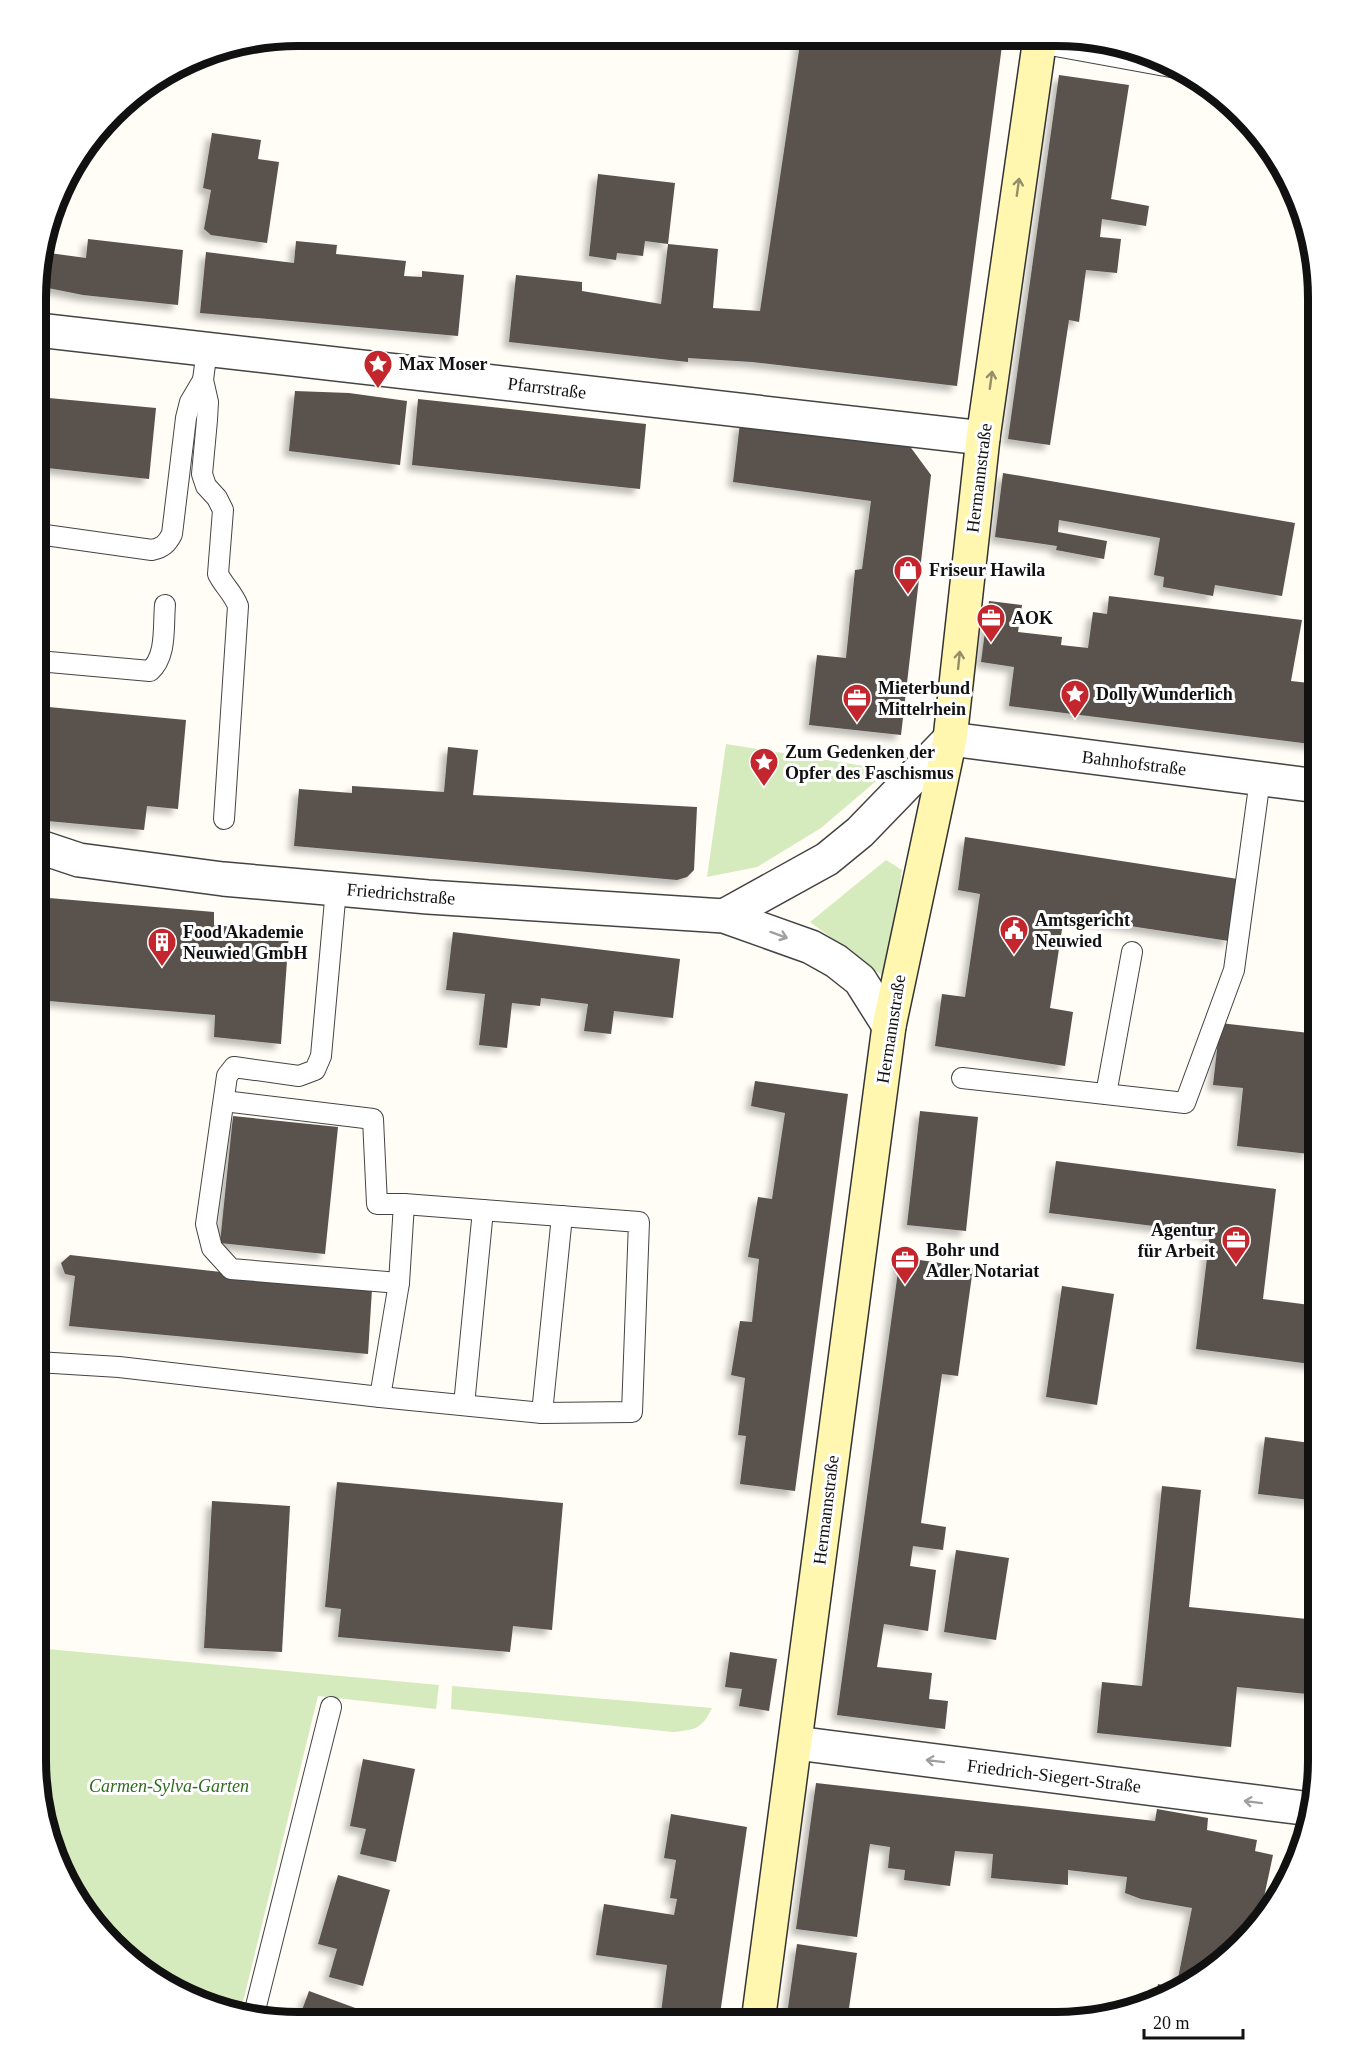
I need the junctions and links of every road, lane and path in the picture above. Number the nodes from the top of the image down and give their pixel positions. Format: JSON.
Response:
{"nodes":[{"id":1,"x":1038,"y":46,"type":"edge"},
{"id":2,"x":1075,"y":47,"type":"edge"},
{"id":3,"x":1135,"y":60,"type":"edge"},
{"id":4,"x":46,"y":332,"type":"edge"},
{"id":5,"x":205,"y":364,"type":"junction"},
{"id":6,"x":983,"y":438,"type":"junction"},
{"id":7,"x":46,"y":535,"type":"edge"},
{"id":8,"x":165,"y":605,"type":"dead end"},
{"id":9,"x":46,"y":662,"type":"edge"},
{"id":10,"x":950,"y":739,"type":"junction"},
{"id":11,"x":1260,"y":779,"type":"junction"},
{"id":12,"x":1308,"y":785,"type":"edge"},
{"id":13,"x":224,"y":819,"type":"dead end"},
{"id":14,"x":46,"y":849,"type":"edge"},
{"id":15,"x":80,"y":860,"type":"junction"},
{"id":16,"x":46,"y":867,"type":"edge"},
{"id":17,"x":336,"y":889,"type":"junction"},
{"id":18,"x":724,"y":915,"type":"junction"},
{"id":19,"x":1132,"y":952,"type":"dead end"},
{"id":20,"x":889,"y":1026,"type":"junction"},
{"id":21,"x":962,"y":1078,"type":"dead end"},
{"id":22,"x":1106,"y":1094,"type":"junction"},
{"id":23,"x":224,"y":1101,"type":"junction"},
{"id":24,"x":404,"y":1204,"type":"junction"},
{"id":25,"x":483,"y":1210,"type":"junction"},
{"id":26,"x":562,"y":1216,"type":"junction"},
{"id":27,"x":399,"y":1283,"type":"junction"},
{"id":28,"x":46,"y":1363,"type":"edge"},
{"id":29,"x":380,"y":1397,"type":"junction"},
{"id":30,"x":464,"y":1405,"type":"junction"},
{"id":31,"x":542,"y":1413,"type":"junction"},
{"id":32,"x":331,"y":1707,"type":"dead end"},
{"id":33,"x":796,"y":1743,"type":"junction"},
{"id":34,"x":1303,"y":1808,"type":"edge"},
{"id":35,"x":255,"y":2009,"type":"edge"},
{"id":36,"x":759,"y":2012,"type":"edge"}],
"edges":[{"from":6,"to":1,"type":"street","name":"Hermannstraße","one_way":true},
{"from":2,"to":3,"type":"lane"},
{"from":4,"to":5,"type":"street","name":"Pfarrstraße"},
{"from":5,"to":6,"type":"street","name":"Pfarrstraße"},
{"from":5,"to":7,"type":"lane"},
{"from":5,"to":13,"type":"lane"},
{"from":10,"to":6,"type":"street","name":"Hermannstraße","one_way":true},
{"from":8,"to":9,"type":"lane"},
{"from":10,"to":11,"type":"street","name":"Bahnhofstraße"},
{"from":10,"to":18,"type":"street"},
{"from":10,"to":20,"type":"street","name":"Hermannstraße"},
{"from":11,"to":12,"type":"street","name":"Bahnhofstraße"},
{"from":11,"to":22,"type":"lane"},
{"from":14,"to":15,"type":"street","name":"Friedrichstraße"},
{"from":15,"to":16,"type":"street","name":"Friedrichstraße"},
{"from":15,"to":17,"type":"street","name":"Friedrichstraße"},
{"from":17,"to":18,"type":"street","name":"Friedrichstraße"},
{"from":17,"to":23,"type":"lane"},
{"from":18,"to":20,"type":"street","name":"Friedrichstraße","one_way":true},
{"from":19,"to":22,"type":"lane"},
{"from":20,"to":33,"type":"street","name":"Hermannstraße"},
{"from":21,"to":22,"type":"lane"},
{"from":23,"to":24,"type":"lane"},
{"from":23,"to":27,"type":"lane"},
{"from":24,"to":25,"type":"lane"},
{"from":24,"to":27,"type":"lane"},
{"from":25,"to":26,"type":"lane"},
{"from":25,"to":30,"type":"lane"},
{"from":26,"to":31,"type":"lane"},
{"from":26,"to":31,"type":"lane"},
{"from":27,"to":29,"type":"lane"},
{"from":28,"to":29,"type":"lane"},
{"from":29,"to":30,"type":"lane"},
{"from":30,"to":31,"type":"lane"},
{"from":32,"to":35,"type":"lane"},
{"from":34,"to":33,"type":"street","name":"Friedrich-Siegert-Straße","one_way":true},
{"from":33,"to":36,"type":"street","name":"Hermannstraße"}]}
